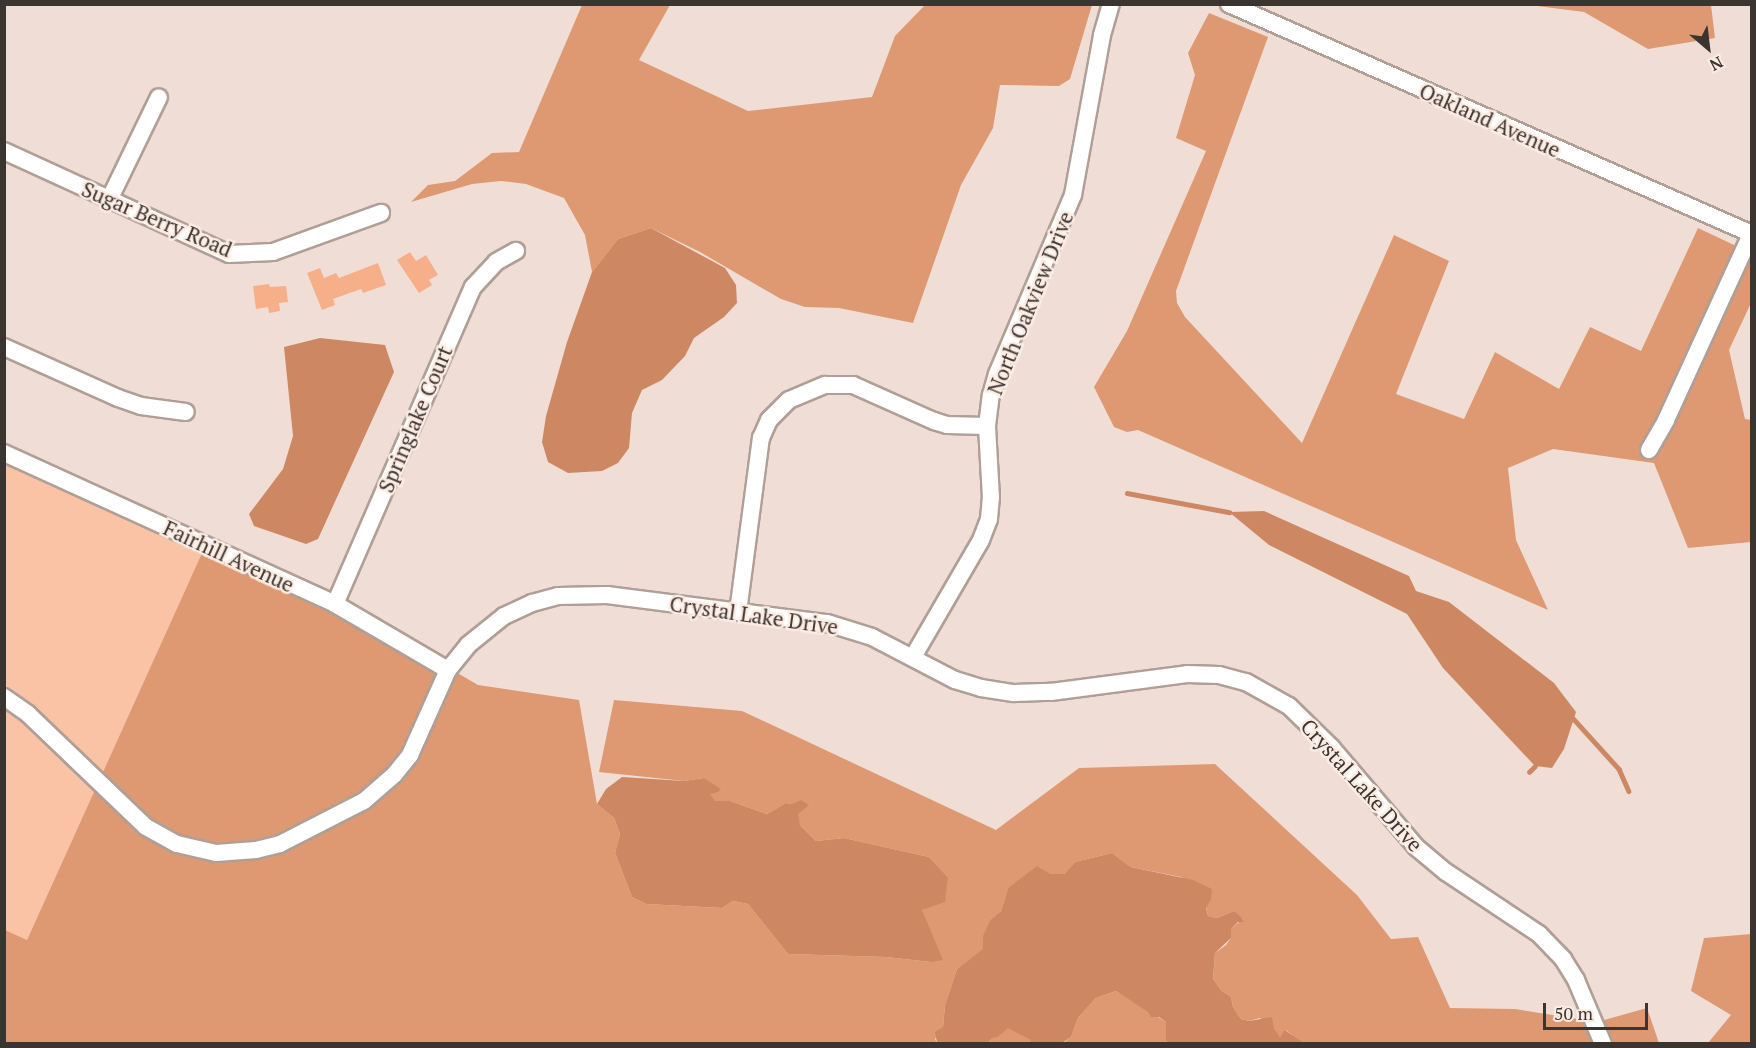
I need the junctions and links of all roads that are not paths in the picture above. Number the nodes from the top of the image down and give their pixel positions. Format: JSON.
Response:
{"nodes":[{"id":1,"x":1111,"y":4,"type":"edge"},
{"id":2,"x":1229,"y":4,"type":"edge"},
{"id":3,"x":159,"y":97,"type":"dead end"},
{"id":4,"x":4,"y":151,"type":"edge"},
{"id":5,"x":109,"y":200,"type":"junction"},
{"id":6,"x":381,"y":213,"type":"dead end"},
{"id":7,"x":1751,"y":234,"type":"edge"},
{"id":8,"x":516,"y":251,"type":"dead end"},
{"id":9,"x":4,"y":347,"type":"edge"},
{"id":10,"x":186,"y":412,"type":"dead end"},
{"id":11,"x":987,"y":426,"type":"junction"},
{"id":12,"x":1649,"y":450,"type":"dead end"},
{"id":13,"x":4,"y":453,"type":"edge"},
{"id":14,"x":334,"y":604,"type":"junction"},
{"id":15,"x":738,"y":612,"type":"junction"},
{"id":16,"x":913,"y":657,"type":"junction"},
{"id":17,"x":448,"y":670,"type":"junction"},
{"id":18,"x":4,"y":697,"type":"edge"},
{"id":19,"x":1603,"y":1044,"type":"edge"}],
"edges":[{"from":1,"to":11,"type":"street","name":"North Oakview Drive"},
{"from":2,"to":7,"type":"street","name":"Oakland Avenue"},
{"from":3,"to":5,"type":"street"},
{"from":4,"to":5,"type":"street","name":"Sugar Berry Road"},
{"from":5,"to":6,"type":"street","name":"Sugar Berry Road"},
{"from":7,"to":12,"type":"street"},
{"from":8,"to":14,"type":"street","name":"Springlake Court"},
{"from":9,"to":10,"type":"street"},
{"from":11,"to":15,"type":"street"},
{"from":11,"to":16,"type":"street","name":"North Oakview Drive"},
{"from":13,"to":14,"type":"street","name":"Fairhill Avenue"},
{"from":14,"to":17,"type":"street","name":"Fairhill Avenue"},
{"from":15,"to":16,"type":"street","name":"Crystal Lake Drive"},
{"from":15,"to":17,"type":"street","name":"Crystal Lake Drive"},
{"from":16,"to":19,"type":"street","name":"Crystal Lake Drive"},
{"from":17,"to":18,"type":"street","name":"Crystal Lake Drive"}]}
